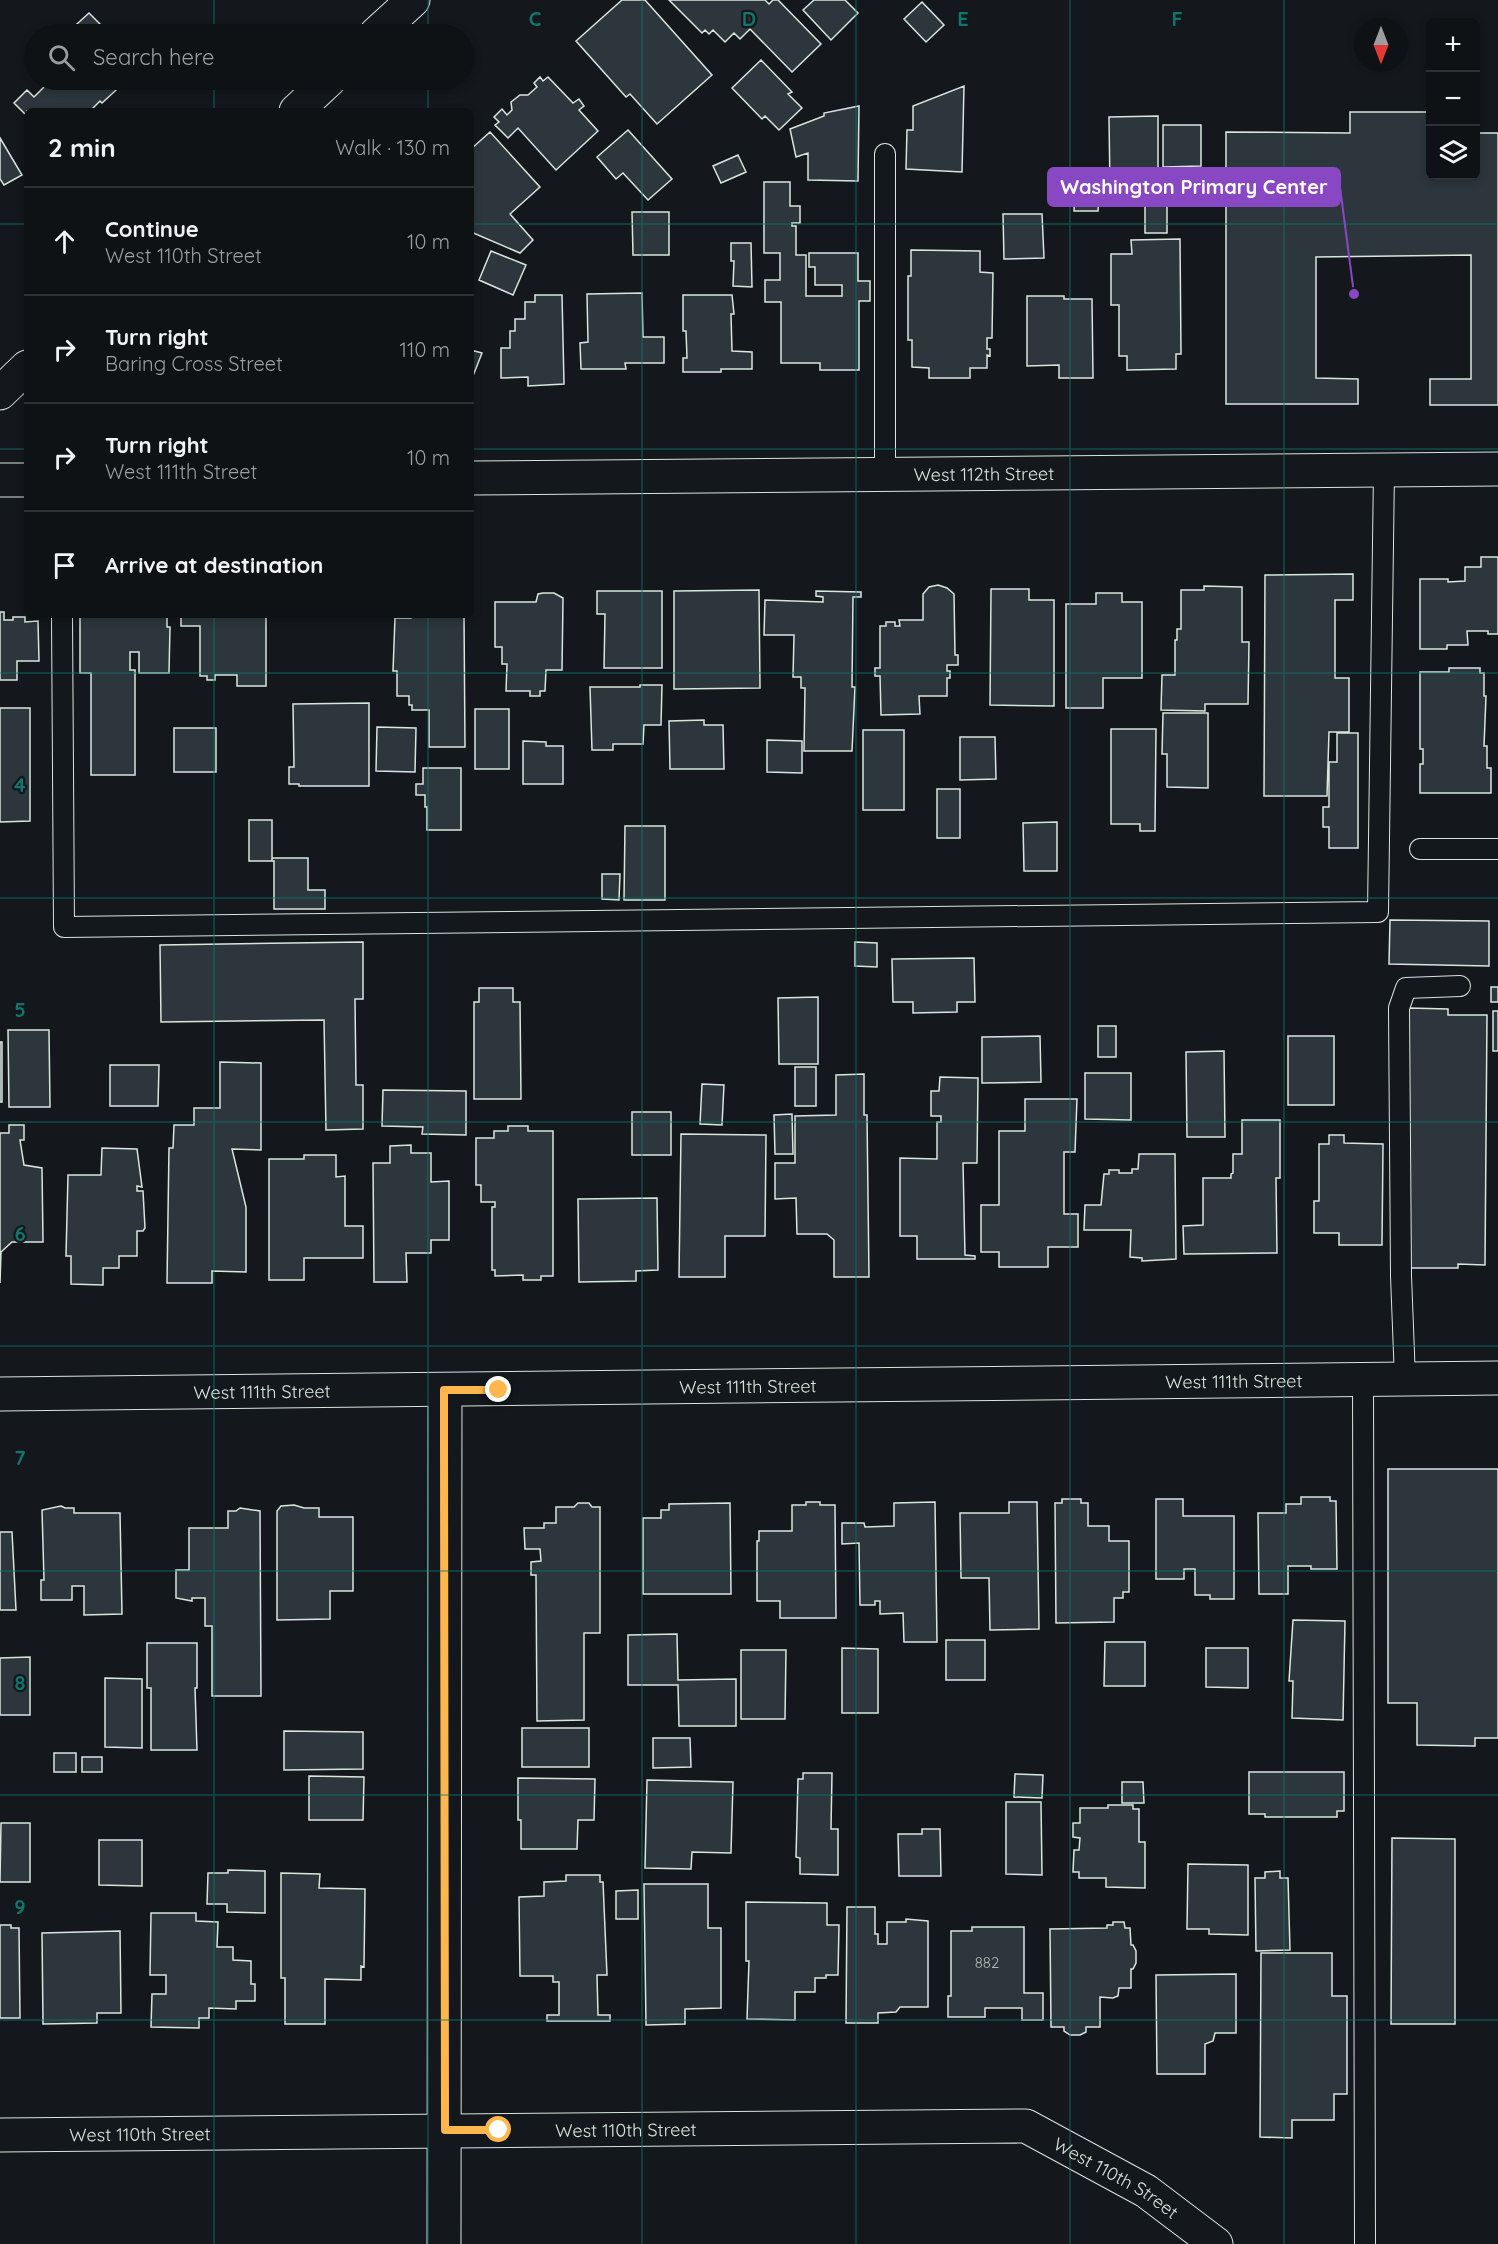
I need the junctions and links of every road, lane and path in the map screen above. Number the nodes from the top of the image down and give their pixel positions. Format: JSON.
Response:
{"nodes":[{"id":1,"x":413,"y":0,"type":"edge"},
{"id":2,"x":387,"y":24,"type":"edge"},
{"id":3,"x":318,"y":90,"type":"edge"},
{"id":4,"x":299,"y":108,"type":"edge"},
{"id":5,"x":885,"y":154,"type":"dead end"},
{"id":6,"x":24,"y":370,"type":"edge"},
{"id":7,"x":0,"y":393,"type":"edge"},
{"id":8,"x":1498,"y":469,"type":"edge"},
{"id":9,"x":1384,"y":470,"type":"junction"},
{"id":10,"x":885,"y":475,"type":"junction"},
{"id":11,"x":474,"y":477,"type":"edge"},
{"id":12,"x":0,"y":480,"type":"edge"},
{"id":13,"x":24,"y":480,"type":"edge"},
{"id":14,"x":62,"y":618,"type":"edge"},
{"id":15,"x":1420,"y":849,"type":"dead end"},
{"id":16,"x":1498,"y":849,"type":"edge"},
{"id":17,"x":1460,"y":986,"type":"dead end"},
{"id":18,"x":1498,"y":1378,"type":"edge"},
{"id":19,"x":1363,"y":1379,"type":"junction"},
{"id":20,"x":1405,"y":1379,"type":"junction"},
{"id":21,"x":444,"y":1390,"type":"junction"},
{"id":22,"x":0,"y":1394,"type":"edge"},
{"id":23,"x":445,"y":2130,"type":"junction"},
{"id":24,"x":0,"y":2135,"type":"edge"},
{"id":25,"x":444,"y":2244,"type":"edge"},
{"id":26,"x":1216,"y":2244,"type":"edge"},
{"id":27,"x":1365,"y":2244,"type":"edge"}],
"edges":[{"from":1,"to":2,"type":"street"},
{"from":3,"to":4,"type":"street"},
{"from":5,"to":10,"type":"lane"},
{"from":6,"to":7,"type":"street"},
{"from":8,"to":9,"type":"street","name":"West 112th Street"},
{"from":9,"to":10,"type":"street","name":"West 112th Street"},
{"from":9,"to":14,"type":"lane"},
{"from":10,"to":11,"type":"street","name":"West 112th Street"},
{"from":12,"to":13,"type":"street"},
{"from":15,"to":16,"type":"lane"},
{"from":17,"to":20,"type":"lane"},
{"from":18,"to":20,"type":"street","name":"West 111th Street"},
{"from":19,"to":20,"type":"street","name":"West 111th Street"},
{"from":19,"to":21,"type":"street","name":"West 111th Street"},
{"from":19,"to":27,"type":"lane"},
{"from":21,"to":22,"type":"street","name":"West 111th Street"},
{"from":21,"to":23,"type":"street"},
{"from":23,"to":24,"type":"street","name":"West 110th Street"},
{"from":23,"to":25,"type":"street"},
{"from":23,"to":26,"type":"street","name":"West 110th Street"}]}
